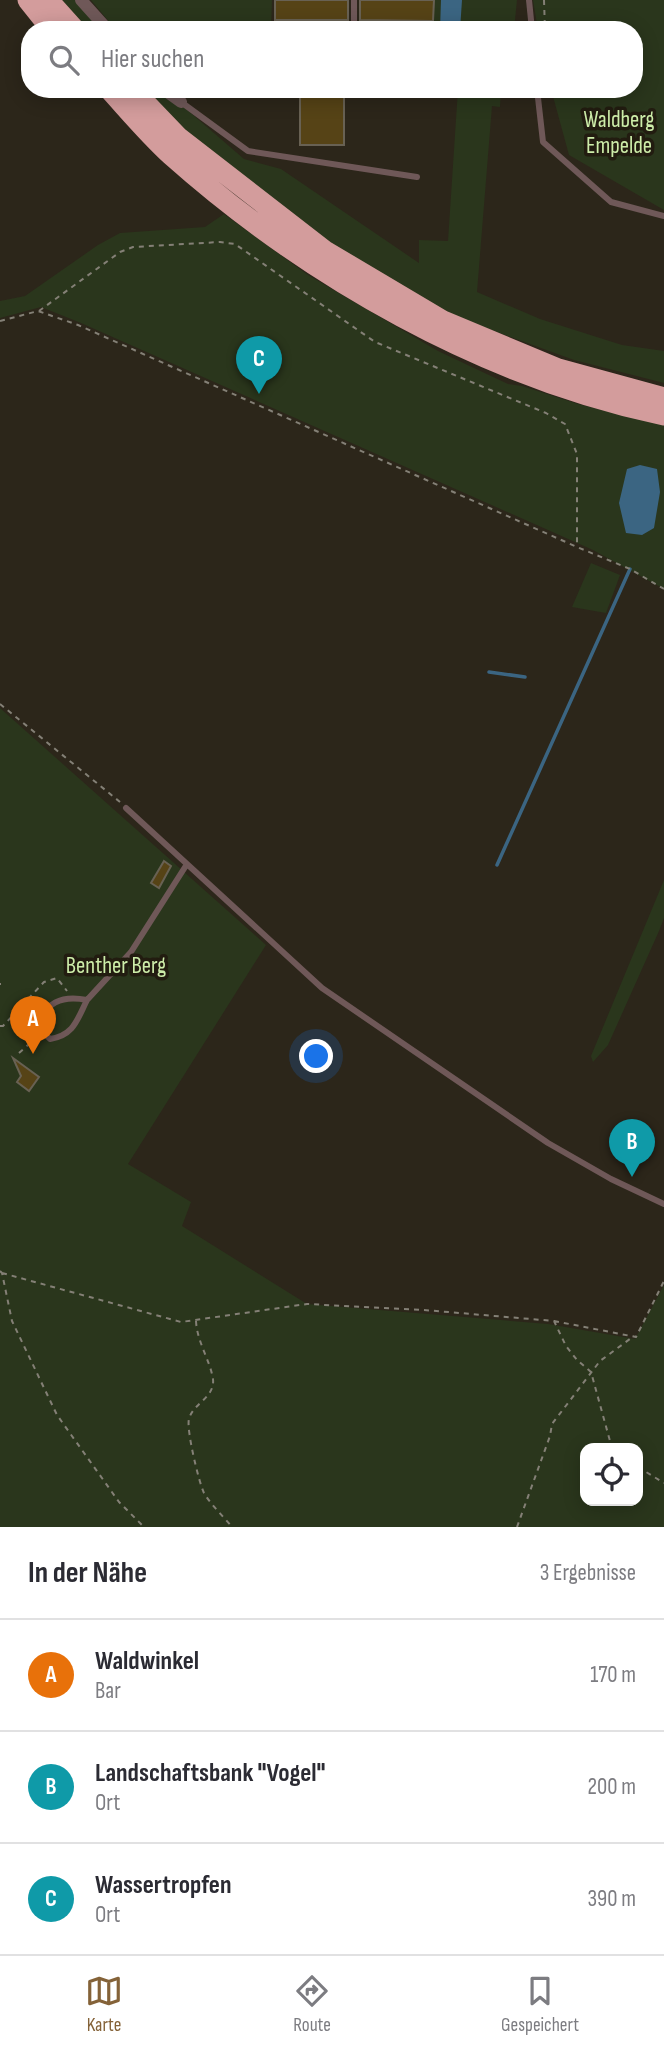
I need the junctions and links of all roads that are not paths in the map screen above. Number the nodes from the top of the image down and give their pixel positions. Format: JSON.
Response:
{"nodes":[{"id":1,"x":28,"y":0,"type":"edge"},
{"id":2,"x":48,"y":0,"type":"edge"},
{"id":3,"x":81,"y":0,"type":"edge"},
{"id":4,"x":354,"y":0,"type":"edge"},
{"id":5,"x":529,"y":0,"type":"edge"},
{"id":6,"x":45,"y":21,"type":"edge"},
{"id":7,"x":67,"y":21,"type":"edge"},
{"id":8,"x":100,"y":21,"type":"edge"},
{"id":9,"x":354,"y":21,"type":"edge"},
{"id":10,"x":530,"y":21,"type":"edge"},
{"id":11,"x":117,"y":98,"type":"edge"},
{"id":12,"x":141,"y":98,"type":"edge"},
{"id":13,"x":175,"y":98,"type":"edge"},
{"id":14,"x":538,"y":98,"type":"edge"},
{"id":15,"x":181,"y":102,"type":"joint"},
{"id":16,"x":417,"y":177,"type":"dead end"},
{"id":17,"x":664,"y":216,"type":"edge"},
{"id":18,"x":664,"y":398,"type":"edge"},
{"id":19,"x":664,"y":415,"type":"edge"},
{"id":20,"x":126,"y":808,"type":"road end"},
{"id":21,"x":187,"y":864,"type":"junction"},
{"id":22,"x":87,"y":1000,"type":"junction"},
{"id":23,"x":664,"y":1204,"type":"edge"}],
"edges":[{"from":1,"to":6,"type":"highway"},
{"from":2,"to":7,"type":"highway"},
{"from":3,"to":8,"type":"street"},
{"from":4,"to":9,"type":"lane"},
{"from":5,"to":10,"type":"lane"},
{"from":11,"to":19,"type":"highway"},
{"from":12,"to":18,"type":"highway"},
{"from":13,"to":15,"type":"street"},
{"from":14,"to":17,"type":"lane"},
{"from":15,"to":16,"type":"lane"},
{"from":20,"to":21,"type":"lane"},
{"from":21,"to":22,"type":"lane"},
{"from":21,"to":23,"type":"lane"},
{"from":22,"to":22,"type":"lane"}]}
